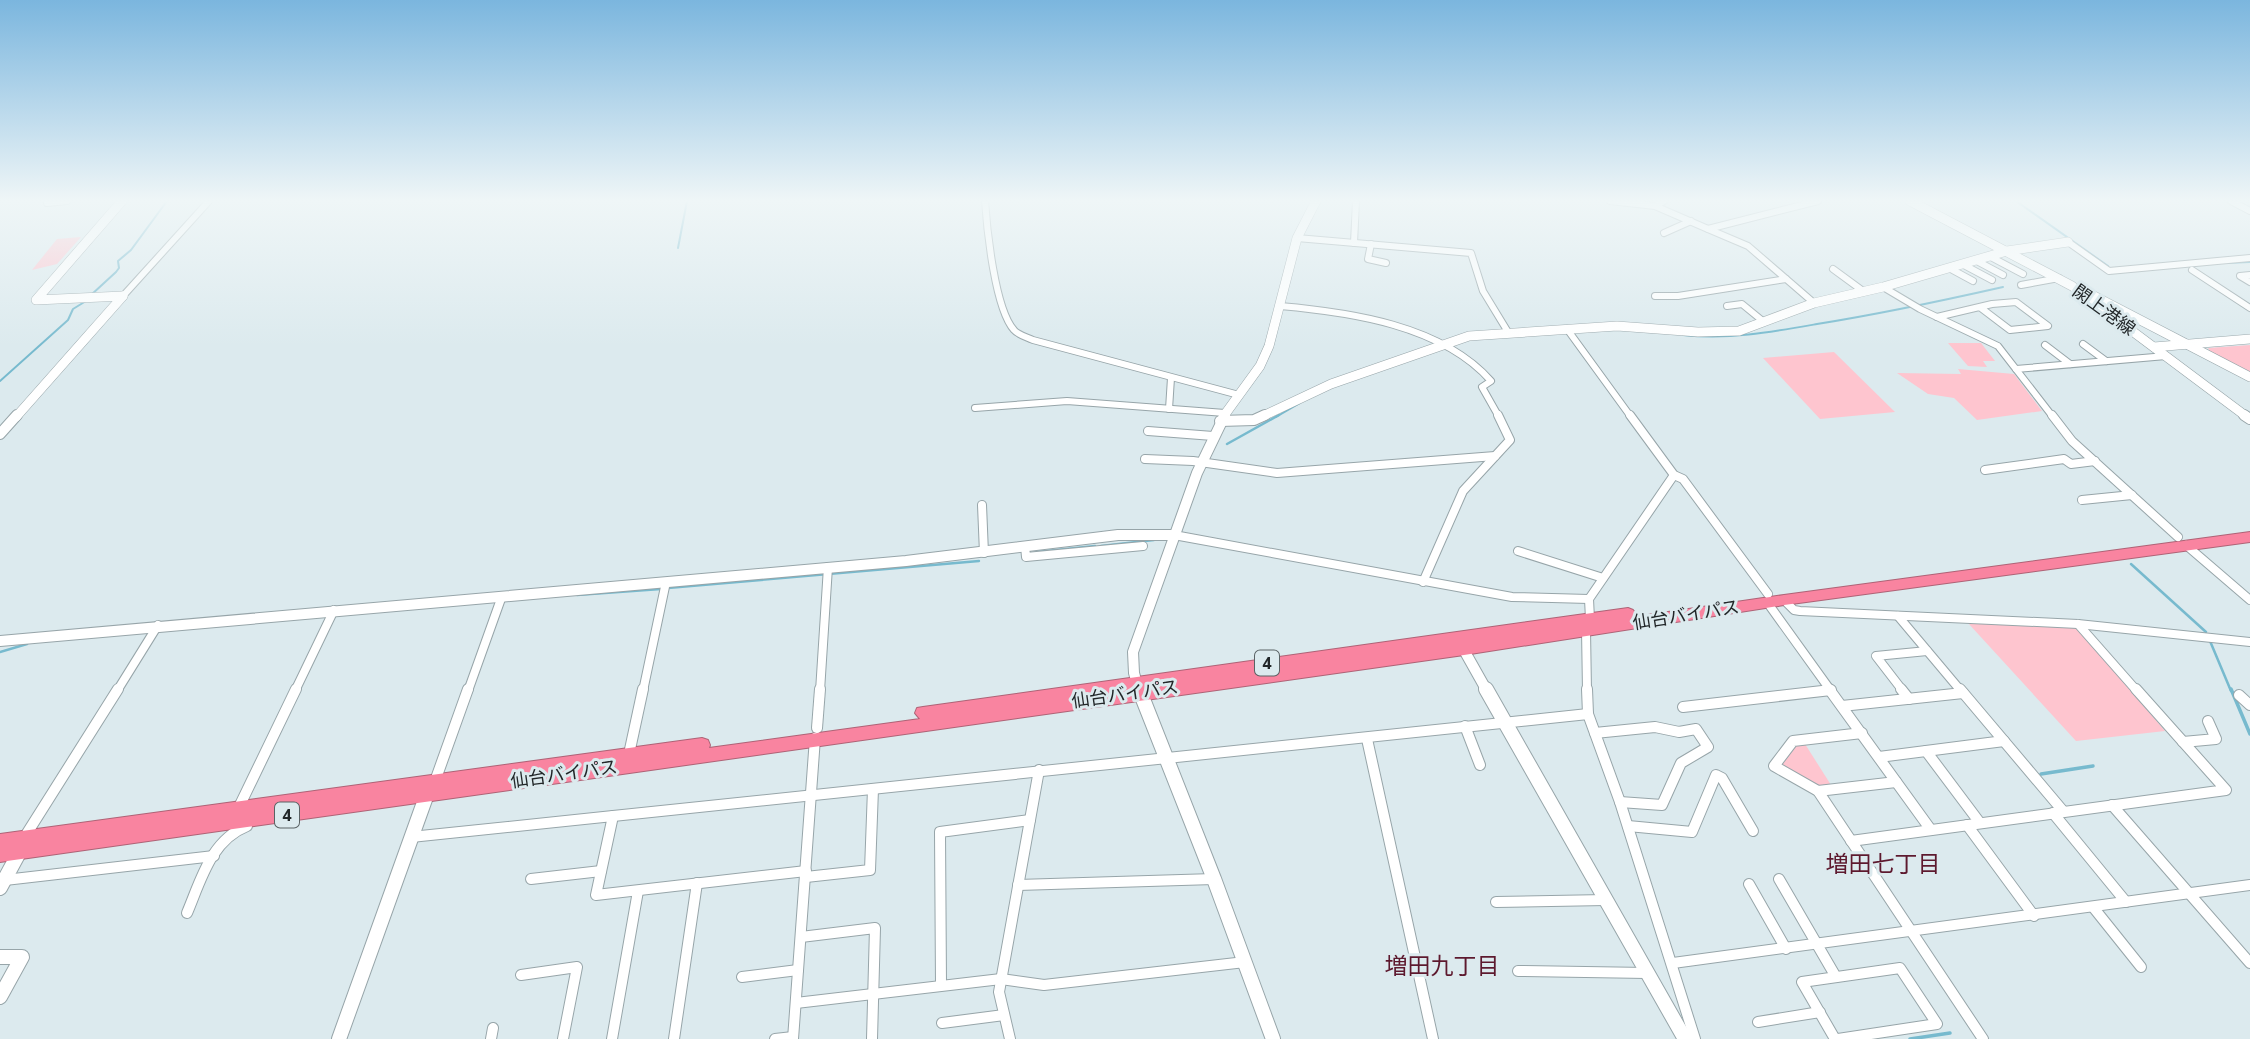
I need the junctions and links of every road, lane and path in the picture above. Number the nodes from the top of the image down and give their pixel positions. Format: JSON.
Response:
{"nodes":[{"id":1,"x":80,"y":249,"type":"edge"},
{"id":2,"x":165,"y":249,"type":"edge"},
{"id":3,"x":989,"y":249,"type":"edge"},
{"id":4,"x":1294,"y":249,"type":"edge"},
{"id":5,"x":1370,"y":249,"type":"edge"},
{"id":6,"x":1432,"y":249,"type":"edge"},
{"id":7,"x":1751,"y":249,"type":"edge"},
{"id":8,"x":2004,"y":249,"type":"edge"},
{"id":9,"x":2014,"y":249,"type":"edge"},
{"id":10,"x":2079,"y":249,"type":"edge"},
{"id":11,"x":2007,"y":251,"type":"junction"},
{"id":12,"x":1989,"y":256,"type":"junction"},
{"id":13,"x":2250,"y":258,"type":"edge"},
{"id":14,"x":1975,"y":260,"type":"junction"},
{"id":15,"x":1387,"y":263,"type":"dead end"},
{"id":16,"x":1962,"y":264,"type":"junction"},
{"id":17,"x":1949,"y":268,"type":"junction"},
{"id":18,"x":1833,"y":269,"type":"dead end"},
{"id":19,"x":2192,"y":270,"type":"dead end"},
{"id":20,"x":2049,"y":272,"type":"junction"},
{"id":21,"x":2022,"y":274,"type":"dead end"},
{"id":22,"x":2003,"y":275,"type":"dead end"},
{"id":23,"x":2250,"y":275,"type":"edge"},
{"id":24,"x":2059,"y":278,"type":"junction"},
{"id":25,"x":1786,"y":279,"type":"junction"},
{"id":26,"x":1992,"y":280,"type":"dead end"},
{"id":27,"x":1973,"y":281,"type":"dead end"},
{"id":28,"x":2250,"y":282,"type":"edge"},
{"id":29,"x":2021,"y":285,"type":"dead end"},
{"id":30,"x":1883,"y":287,"type":"junction"},
{"id":31,"x":1863,"y":291,"type":"junction"},
{"id":32,"x":123,"y":296,"type":"junction"},
{"id":33,"x":1654,"y":296,"type":"dead end"},
{"id":34,"x":1814,"y":303,"type":"junction"},
{"id":35,"x":2095,"y":303,"type":"junction"},
{"id":36,"x":2111,"y":304,"type":"junction"},
{"id":37,"x":1280,"y":306,"type":"junction"},
{"id":38,"x":1727,"y":306,"type":"dead end"},
{"id":39,"x":1981,"y":308,"type":"junction"},
{"id":40,"x":2250,"y":308,"type":"edge"},
{"id":41,"x":1937,"y":317,"type":"junction"},
{"id":42,"x":1765,"y":322,"type":"junction"},
{"id":43,"x":1569,"y":331,"type":"junction"},
{"id":44,"x":1508,"y":332,"type":"junction"},
{"id":45,"x":2250,"y":339,"type":"edge"},
{"id":46,"x":2083,"y":344,"type":"dead end"},
{"id":47,"x":2186,"y":344,"type":"junction"},
{"id":48,"x":2045,"y":345,"type":"dead end"},
{"id":49,"x":1448,"y":347,"type":"junction"},
{"id":50,"x":2154,"y":347,"type":"junction"},
{"id":51,"x":2166,"y":355,"type":"junction"},
{"id":52,"x":2106,"y":361,"type":"junction"},
{"id":53,"x":2070,"y":364,"type":"junction"},
{"id":54,"x":2016,"y":369,"type":"junction"},
{"id":55,"x":2250,"y":377,"type":"edge"},
{"id":56,"x":1171,"y":378,"type":"junction"},
{"id":57,"x":1239,"y":394,"type":"junction"},
{"id":58,"x":975,"y":408,"type":"dead end"},
{"id":59,"x":1169,"y":409,"type":"junction"},
{"id":60,"x":1222,"y":417,"type":"junction"},
{"id":61,"x":2250,"y":419,"type":"edge"},
{"id":62,"x":1148,"y":431,"type":"dead end"},
{"id":63,"x":0,"y":435,"type":"edge"},
{"id":64,"x":1213,"y":436,"type":"junction"},
{"id":65,"x":1495,"y":456,"type":"junction"},
{"id":66,"x":1144,"y":459,"type":"dead end"},
{"id":67,"x":2095,"y":461,"type":"junction"},
{"id":68,"x":1202,"y":463,"type":"junction"},
{"id":69,"x":1985,"y":470,"type":"dead end"},
{"id":70,"x":1674,"y":475,"type":"junction"},
{"id":71,"x":2132,"y":495,"type":"junction"},
{"id":72,"x":2082,"y":499,"type":"dead end"},
{"id":73,"x":982,"y":505,"type":"dead end"},
{"id":74,"x":2250,"y":527,"type":"edge"},
{"id":75,"x":1174,"y":535,"type":"junction"},
{"id":76,"x":2250,"y":537,"type":"edge"},
{"id":77,"x":2182,"y":541,"type":"junction"},
{"id":78,"x":1143,"y":546,"type":"dead end"},
{"id":79,"x":1025,"y":547,"type":"junction"},
{"id":80,"x":1518,"y":551,"type":"dead end"},
{"id":81,"x":984,"y":553,"type":"junction"},
{"id":82,"x":828,"y":571,"type":"junction"},
{"id":83,"x":1603,"y":578,"type":"junction"},
{"id":84,"x":1423,"y":582,"type":"junction"},
{"id":85,"x":665,"y":586,"type":"junction"},
{"id":86,"x":1768,"y":598,"type":"junction"},
{"id":87,"x":1589,"y":599,"type":"junction"},
{"id":88,"x":501,"y":600,"type":"junction"},
{"id":89,"x":1784,"y":600,"type":"junction"},
{"id":90,"x":2250,"y":600,"type":"edge"},
{"id":91,"x":332,"y":614,"type":"junction"},
{"id":92,"x":1898,"y":616,"type":"junction"},
{"id":93,"x":2077,"y":624,"type":"junction"},
{"id":94,"x":1588,"y":625,"type":"junction"},
{"id":95,"x":155,"y":630,"type":"junction"},
{"id":96,"x":0,"y":641,"type":"edge"},
{"id":97,"x":2250,"y":642,"type":"edge"},
{"id":98,"x":1460,"y":643,"type":"junction"},
{"id":99,"x":1927,"y":651,"type":"junction"},
{"id":100,"x":1138,"y":687,"type":"junction"},
{"id":101,"x":1831,"y":690,"type":"junction"},
{"id":102,"x":1963,"y":693,"type":"junction"},
{"id":103,"x":2239,"y":695,"type":"dead end"},
{"id":104,"x":1909,"y":699,"type":"junction"},
{"id":105,"x":2250,"y":705,"type":"edge"},
{"id":106,"x":1842,"y":706,"type":"junction"},
{"id":107,"x":1683,"y":707,"type":"dead end"},
{"id":108,"x":1588,"y":714,"type":"junction"},
{"id":109,"x":2208,"y":721,"type":"dead end"},
{"id":110,"x":1505,"y":722,"type":"junction"},
{"id":111,"x":1465,"y":726,"type":"junction"},
{"id":112,"x":816,"y":733,"type":"junction"},
{"id":113,"x":1595,"y":733,"type":"junction"},
{"id":114,"x":1862,"y":733,"type":"junction"},
{"id":115,"x":1367,"y":739,"type":"junction"},
{"id":116,"x":2004,"y":741,"type":"junction"},
{"id":117,"x":2183,"y":743,"type":"junction"},
{"id":118,"x":1926,"y":751,"type":"junction"},
{"id":119,"x":629,"y":754,"type":"junction"},
{"id":120,"x":1879,"y":757,"type":"junction"},
{"id":121,"x":1166,"y":758,"type":"junction"},
{"id":122,"x":1480,"y":765,"type":"dead end"},
{"id":123,"x":1038,"y":770,"type":"junction"},
{"id":124,"x":1896,"y":782,"type":"junction"},
{"id":125,"x":432,"y":787,"type":"junction"},
{"id":126,"x":873,"y":789,"type":"junction"},
{"id":127,"x":1818,"y":791,"type":"junction"},
{"id":128,"x":811,"y":795,"type":"junction"},
{"id":129,"x":377,"y":802,"type":"junction"},
{"id":130,"x":1620,"y":802,"type":"junction"},
{"id":131,"x":2112,"y":805,"type":"junction"},
{"id":132,"x":239,"y":807,"type":"junction"},
{"id":133,"x":2058,"y":812,"type":"junction"},
{"id":134,"x":613,"y":816,"type":"junction"},
{"id":135,"x":1030,"y":820,"type":"junction"},
{"id":136,"x":1980,"y":823,"type":"junction"},
{"id":137,"x":1967,"y":825,"type":"junction"},
{"id":138,"x":1628,"y":826,"type":"junction"},
{"id":139,"x":1931,"y":830,"type":"junction"},
{"id":140,"x":1753,"y":831,"type":"dead end"},
{"id":141,"x":411,"y":838,"type":"junction"},
{"id":142,"x":1851,"y":841,"type":"junction"},
{"id":143,"x":0,"y":842,"type":"edge"},
{"id":144,"x":22,"y":845,"type":"junction"},
{"id":145,"x":0,"y":854,"type":"edge"},
{"id":146,"x":214,"y":856,"type":"junction"},
{"id":147,"x":601,"y":871,"type":"junction"},
{"id":148,"x":806,"y":874,"type":"junction"},
{"id":149,"x":1214,"y":878,"type":"junction"},
{"id":150,"x":531,"y":879,"type":"dead end"},
{"id":151,"x":1779,"y":879,"type":"dead end"},
{"id":152,"x":697,"y":883,"type":"junction"},
{"id":153,"x":2,"y":884,"type":"edge"},
{"id":154,"x":1749,"y":884,"type":"dead end"},
{"id":155,"x":1018,"y":885,"type":"junction"},
{"id":156,"x":2250,"y":885,"type":"edge"},
{"id":157,"x":638,"y":891,"type":"junction"},
{"id":158,"x":2189,"y":893,"type":"junction"},
{"id":159,"x":1606,"y":900,"type":"junction"},
{"id":160,"x":1496,"y":902,"type":"dead end"},
{"id":161,"x":2126,"y":902,"type":"junction"},
{"id":162,"x":2094,"y":907,"type":"junction"},
{"id":163,"x":187,"y":913,"type":"dead end"},
{"id":164,"x":2034,"y":916,"type":"junction"},
{"id":165,"x":1911,"y":930,"type":"junction"},
{"id":166,"x":801,"y":937,"type":"junction"},
{"id":167,"x":1817,"y":944,"type":"junction"},
{"id":168,"x":1786,"y":949,"type":"junction"},
{"id":169,"x":0,"y":957,"type":"edge"},
{"id":170,"x":2248,"y":958,"type":"edge"},
{"id":171,"x":1245,"y":962,"type":"junction"},
{"id":172,"x":1673,"y":963,"type":"junction"},
{"id":173,"x":2141,"y":967,"type":"dead end"},
{"id":174,"x":798,"y":970,"type":"junction"},
{"id":175,"x":1518,"y":971,"type":"dead end"},
{"id":176,"x":1647,"y":972,"type":"junction"},
{"id":177,"x":521,"y":975,"type":"dead end"},
{"id":178,"x":741,"y":977,"type":"dead end"},
{"id":179,"x":1836,"y":977,"type":"junction"},
{"id":180,"x":1001,"y":979,"type":"junction"},
{"id":181,"x":941,"y":985,"type":"junction"},
{"id":182,"x":873,"y":993,"type":"junction"},
{"id":183,"x":0,"y":997,"type":"edge"},
{"id":184,"x":796,"y":1003,"type":"junction"},
{"id":185,"x":1820,"y":1012,"type":"junction"},
{"id":186,"x":1004,"y":1014,"type":"junction"},
{"id":187,"x":1758,"y":1022,"type":"dead end"},
{"id":188,"x":942,"y":1023,"type":"dead end"},
{"id":189,"x":1865,"y":1037,"type":"edge"},
{"id":190,"x":793,"y":1038,"type":"edge"},
{"id":191,"x":340,"y":1039,"type":"edge"},
{"id":192,"x":563,"y":1039,"type":"edge"},
{"id":193,"x":612,"y":1039,"type":"edge"},
{"id":194,"x":674,"y":1039,"type":"edge"},
{"id":195,"x":775,"y":1039,"type":"edge"},
{"id":196,"x":872,"y":1039,"type":"edge"},
{"id":197,"x":1010,"y":1039,"type":"edge"},
{"id":198,"x":1273,"y":1039,"type":"edge"},
{"id":199,"x":1433,"y":1039,"type":"edge"},
{"id":200,"x":1685,"y":1039,"type":"edge"},
{"id":201,"x":1695,"y":1039,"type":"edge"},
{"id":202,"x":1837,"y":1039,"type":"edge"},
{"id":203,"x":1983,"y":1039,"type":"edge"}],
"edges":[{"from":1,"to":32,"type":"street"},
{"from":2,"to":32,"type":"street"},
{"from":3,"to":56,"type":"street"},
{"from":4,"to":37,"type":"street"},
{"from":5,"to":15,"type":"street"},
{"from":6,"to":44,"type":"street"},
{"from":7,"to":25,"type":"street"},
{"from":8,"to":11,"type":"street","name":"閖上港線"},
{"from":9,"to":11,"type":"street"},
{"from":10,"to":13,"type":"street"},
{"from":11,"to":12,"type":"street"},
{"from":11,"to":20,"type":"street","name":"閖上港線"},
{"from":12,"to":14,"type":"street"},
{"from":12,"to":21,"type":"street"},
{"from":14,"to":16,"type":"street"},
{"from":14,"to":22,"type":"street"},
{"from":16,"to":17,"type":"street"},
{"from":16,"to":26,"type":"street"},
{"from":17,"to":27,"type":"street"},
{"from":17,"to":30,"type":"street"},
{"from":18,"to":31,"type":"street"},
{"from":19,"to":40,"type":"street"},
{"from":20,"to":24,"type":"street","name":"閖上港線"},
{"from":20,"to":36,"type":"street"},
{"from":23,"to":28,"type":"street"},
{"from":24,"to":29,"type":"street"},
{"from":24,"to":35,"type":"street","name":"閖上港線"},
{"from":25,"to":33,"type":"street"},
{"from":25,"to":34,"type":"street"},
{"from":30,"to":31,"type":"street"},
{"from":30,"to":41,"type":"street"},
{"from":31,"to":34,"type":"street"},
{"from":32,"to":63,"type":"street"},
{"from":34,"to":42,"type":"street"},
{"from":35,"to":36,"type":"street"},
{"from":35,"to":50,"type":"street","name":"閖上港線"},
{"from":36,"to":47,"type":"street"},
{"from":37,"to":49,"type":"street"},
{"from":37,"to":57,"type":"street"},
{"from":38,"to":42,"type":"street"},
{"from":39,"to":39,"type":"street"},
{"from":39,"to":41,"type":"street"},
{"from":41,"to":54,"type":"street"},
{"from":42,"to":43,"type":"street"},
{"from":43,"to":44,"type":"street"},
{"from":43,"to":70,"type":"street"},
{"from":44,"to":49,"type":"street"},
{"from":45,"to":47,"type":"street"},
{"from":46,"to":52,"type":"street"},
{"from":47,"to":50,"type":"street"},
{"from":47,"to":55,"type":"street"},
{"from":48,"to":53,"type":"street"},
{"from":49,"to":60,"type":"street"},
{"from":49,"to":65,"type":"street"},
{"from":50,"to":51,"type":"street","name":"閖上港線"},
{"from":51,"to":52,"type":"street"},
{"from":51,"to":61,"type":"street","name":"閖上港線"},
{"from":52,"to":53,"type":"street"},
{"from":53,"to":54,"type":"street"},
{"from":54,"to":67,"type":"street"},
{"from":56,"to":57,"type":"street"},
{"from":56,"to":59,"type":"street"},
{"from":57,"to":60,"type":"street"},
{"from":58,"to":59,"type":"street"},
{"from":59,"to":60,"type":"street"},
{"from":60,"to":64,"type":"street"},
{"from":62,"to":64,"type":"street"},
{"from":64,"to":68,"type":"street"},
{"from":65,"to":68,"type":"street"},
{"from":65,"to":84,"type":"street"},
{"from":66,"to":68,"type":"street"},
{"from":67,"to":69,"type":"street"},
{"from":67,"to":71,"type":"street"},
{"from":68,"to":75,"type":"street"},
{"from":70,"to":83,"type":"street"},
{"from":70,"to":86,"type":"street"},
{"from":71,"to":72,"type":"street"},
{"from":71,"to":77,"type":"street"},
{"from":73,"to":81,"type":"street"},
{"from":74,"to":77,"type":"highway","name":"仙台バイパス","number":"4"},
{"from":75,"to":79,"type":"street"},
{"from":75,"to":84,"type":"street"},
{"from":75,"to":100,"type":"street"},
{"from":76,"to":77,"type":"highway","name":"仙台バイパス","number":"4"},
{"from":77,"to":86,"type":"highway","name":"仙台バイパス","number":"4"},
{"from":77,"to":89,"type":"highway","name":"仙台バイパス","number":"4"},
{"from":77,"to":90,"type":"street"},
{"from":78,"to":79,"type":"street"},
{"from":79,"to":81,"type":"street"},
{"from":80,"to":83,"type":"street"},
{"from":81,"to":82,"type":"street"},
{"from":82,"to":85,"type":"street"},
{"from":82,"to":112,"type":"street"},
{"from":83,"to":87,"type":"street"},
{"from":84,"to":87,"type":"street"},
{"from":85,"to":88,"type":"street"},
{"from":85,"to":119,"type":"street"},
{"from":86,"to":89,"type":"highway","name":"仙台バイパス","number":"4"},
{"from":86,"to":94,"type":"highway","name":"仙台バイパス","number":"4"},
{"from":86,"to":101,"type":"street"},
{"from":87,"to":94,"type":"street"},
{"from":88,"to":91,"type":"street"},
{"from":88,"to":125,"type":"street"},
{"from":89,"to":92,"type":"street"},
{"from":91,"to":95,"type":"street"},
{"from":91,"to":132,"type":"street"},
{"from":92,"to":93,"type":"street"},
{"from":92,"to":99,"type":"street"},
{"from":93,"to":97,"type":"street"},
{"from":93,"to":117,"type":"street"},
{"from":94,"to":98,"type":"highway","name":"仙台バイパス","number":"4"},
{"from":94,"to":108,"type":"street"},
{"from":95,"to":96,"type":"street"},
{"from":95,"to":144,"type":"street"},
{"from":98,"to":100,"type":"highway","name":"仙台バイパス","number":"4"},
{"from":98,"to":110,"type":"street"},
{"from":99,"to":102,"type":"street"},
{"from":99,"to":104,"type":"street"},
{"from":100,"to":112,"type":"highway","name":"仙台バイパス","number":"4"},
{"from":100,"to":121,"type":"street"},
{"from":101,"to":106,"type":"street"},
{"from":101,"to":107,"type":"street"},
{"from":102,"to":104,"type":"street"},
{"from":102,"to":116,"type":"street"},
{"from":103,"to":105,"type":"street"},
{"from":104,"to":106,"type":"street"},
{"from":106,"to":114,"type":"street"},
{"from":108,"to":110,"type":"street"},
{"from":108,"to":113,"type":"street"},
{"from":109,"to":117,"type":"street"},
{"from":110,"to":111,"type":"street"},
{"from":110,"to":159,"type":"street"},
{"from":111,"to":115,"type":"street"},
{"from":111,"to":122,"type":"street"},
{"from":112,"to":119,"type":"highway","name":"仙台バイパス","number":"4"},
{"from":112,"to":125,"type":"highway","name":"仙台バイパス","number":"4"},
{"from":112,"to":128,"type":"street"},
{"from":113,"to":130,"type":"street"},
{"from":113,"to":130,"type":"street"},
{"from":114,"to":120,"type":"street"},
{"from":114,"to":127,"type":"street"},
{"from":115,"to":121,"type":"street"},
{"from":115,"to":199,"type":"street"},
{"from":116,"to":118,"type":"street"},
{"from":116,"to":133,"type":"street"},
{"from":117,"to":131,"type":"street"},
{"from":118,"to":120,"type":"street"},
{"from":118,"to":136,"type":"street"},
{"from":119,"to":125,"type":"highway","name":"仙台バイパス","number":"4"},
{"from":120,"to":124,"type":"street"},
{"from":121,"to":123,"type":"street"},
{"from":121,"to":149,"type":"street"},
{"from":123,"to":126,"type":"street"},
{"from":123,"to":135,"type":"street"},
{"from":124,"to":127,"type":"street"},
{"from":124,"to":139,"type":"street"},
{"from":125,"to":129,"type":"highway","name":"仙台バイパス","number":"4"},
{"from":125,"to":132,"type":"highway","name":"仙台バイパス","number":"4"},
{"from":125,"to":141,"type":"street"},
{"from":126,"to":128,"type":"street"},
{"from":126,"to":148,"type":"street"},
{"from":127,"to":142,"type":"street"},
{"from":128,"to":134,"type":"street"},
{"from":128,"to":148,"type":"street"},
{"from":129,"to":144,"type":"highway","name":"仙台バイパス","number":"4"},
{"from":129,"to":146,"type":"street"},
{"from":130,"to":138,"type":"street"},
{"from":131,"to":133,"type":"street"},
{"from":131,"to":158,"type":"street"},
{"from":132,"to":144,"type":"highway","name":"仙台バイパス","number":"4"},
{"from":133,"to":136,"type":"street"},
{"from":133,"to":161,"type":"street"},
{"from":134,"to":141,"type":"street"},
{"from":134,"to":147,"type":"street"},
{"from":135,"to":155,"type":"street"},
{"from":135,"to":181,"type":"street"},
{"from":136,"to":137,"type":"street"},
{"from":137,"to":139,"type":"street"},
{"from":137,"to":164,"type":"street"},
{"from":138,"to":140,"type":"street"},
{"from":138,"to":172,"type":"street"},
{"from":139,"to":142,"type":"street"},
{"from":141,"to":191,"type":"street"},
{"from":142,"to":165,"type":"street"},
{"from":143,"to":144,"type":"highway","name":"仙台バイパス","number":"4"},
{"from":144,"to":145,"type":"highway","name":"仙台バイパス","number":"4"},
{"from":144,"to":153,"type":"street"},
{"from":146,"to":153,"type":"street"},
{"from":146,"to":163,"type":"street"},
{"from":147,"to":150,"type":"street"},
{"from":147,"to":157,"type":"street"},
{"from":148,"to":152,"type":"street"},
{"from":148,"to":166,"type":"street"},
{"from":149,"to":155,"type":"street"},
{"from":149,"to":171,"type":"street"},
{"from":151,"to":167,"type":"street"},
{"from":152,"to":157,"type":"street"},
{"from":152,"to":194,"type":"street"},
{"from":154,"to":168,"type":"street"},
{"from":155,"to":180,"type":"street"},
{"from":156,"to":158,"type":"street"},
{"from":157,"to":193,"type":"street"},
{"from":158,"to":161,"type":"street"},
{"from":158,"to":170,"type":"street"},
{"from":159,"to":160,"type":"street"},
{"from":159,"to":176,"type":"street"},
{"from":161,"to":162,"type":"street"},
{"from":162,"to":164,"type":"street"},
{"from":162,"to":173,"type":"street"},
{"from":164,"to":165,"type":"street"},
{"from":165,"to":167,"type":"street"},
{"from":165,"to":203,"type":"street"},
{"from":166,"to":174,"type":"street"},
{"from":166,"to":182,"type":"street"},
{"from":167,"to":168,"type":"street"},
{"from":167,"to":179,"type":"street"},
{"from":168,"to":172,"type":"street"},
{"from":169,"to":183,"type":"street"},
{"from":171,"to":180,"type":"street"},
{"from":171,"to":198,"type":"street"},
{"from":172,"to":201,"type":"street"},
{"from":174,"to":178,"type":"street"},
{"from":174,"to":184,"type":"street"},
{"from":175,"to":176,"type":"street"},
{"from":176,"to":200,"type":"street"},
{"from":177,"to":192,"type":"street"},
{"from":179,"to":185,"type":"street"},
{"from":179,"to":189,"type":"street"},
{"from":180,"to":181,"type":"street"},
{"from":180,"to":186,"type":"street"},
{"from":181,"to":182,"type":"street"},
{"from":182,"to":184,"type":"street"},
{"from":182,"to":196,"type":"street"},
{"from":184,"to":190,"type":"street"},
{"from":185,"to":187,"type":"street"},
{"from":185,"to":202,"type":"street"},
{"from":186,"to":188,"type":"street"},
{"from":186,"to":197,"type":"street"},
{"from":189,"to":202,"type":"street"},
{"from":190,"to":195,"type":"street"}]}
